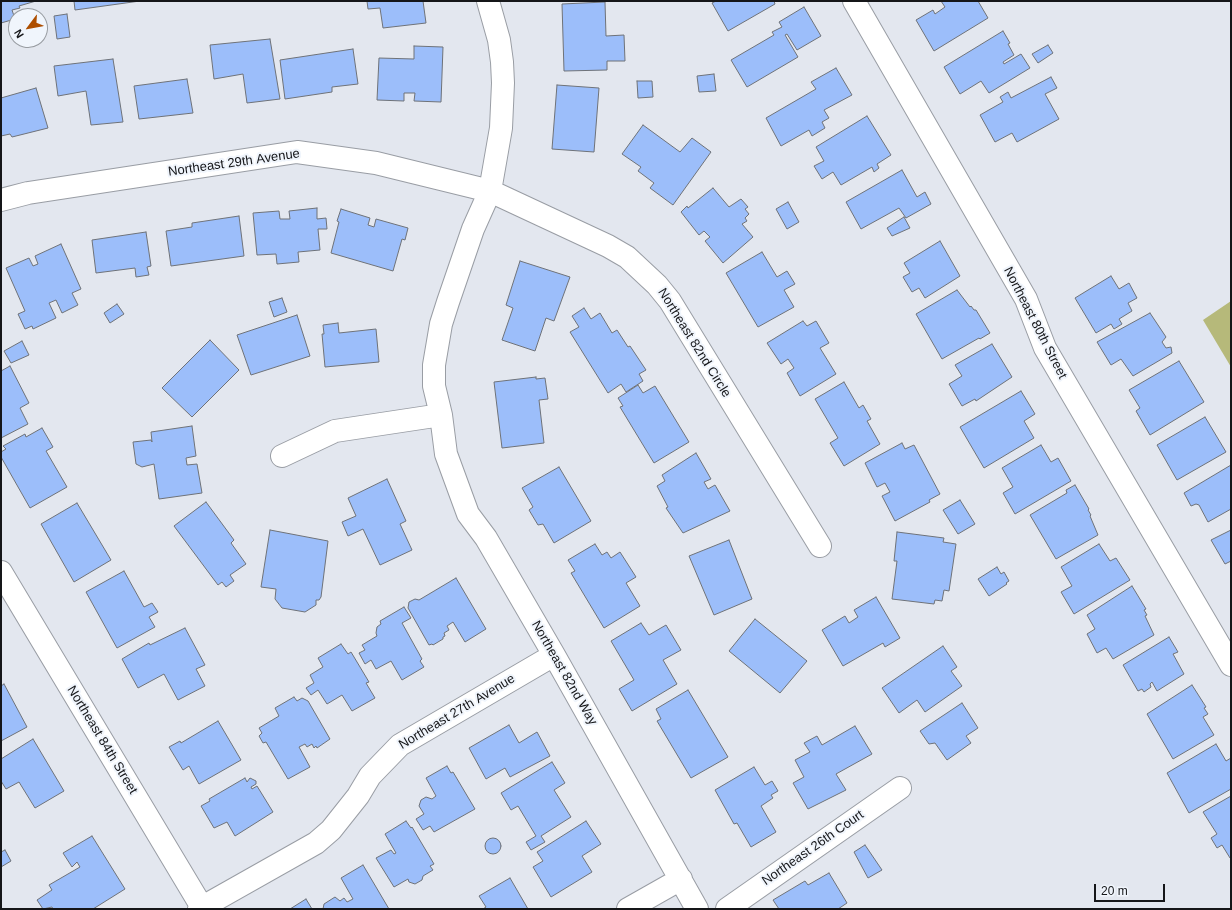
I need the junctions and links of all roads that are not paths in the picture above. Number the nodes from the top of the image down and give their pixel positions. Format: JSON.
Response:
{"nodes":[{"id":1,"x":488,"y":1,"type":"edge"},
{"id":2,"x":854,"y":1,"type":"edge"},
{"id":3,"x":490,"y":191,"type":"junction"},
{"id":4,"x":1,"y":200,"type":"edge"},
{"id":5,"x":441,"y":425,"type":"junction"},
{"id":6,"x":282,"y":456,"type":"dead end"},
{"id":7,"x":820,"y":546,"type":"dead end"},
{"id":8,"x":1,"y":572,"type":"edge"},
{"id":9,"x":554,"y":654,"type":"junction"},
{"id":10,"x":1231,"y":665,"type":"edge"},
{"id":11,"x":900,"y":788,"type":"dead end"},
{"id":12,"x":681,"y":879,"type":"junction"},
{"id":13,"x":201,"y":908,"type":"edge"},
{"id":14,"x":628,"y":909,"type":"edge"},
{"id":15,"x":697,"y":909,"type":"edge"},
{"id":16,"x":727,"y":909,"type":"edge"}],
"edges":[{"from":1,"to":3,"type":"street","name":"Northeast 82nd Way"},
{"from":2,"to":10,"type":"street","name":"Northeast 80th Street"},
{"from":3,"to":4,"type":"street","name":"Northeast 29th Avenue"},
{"from":3,"to":5,"type":"street","name":"Northeast 82nd Way"},
{"from":3,"to":7,"type":"street","name":"Northeast 82nd Circle"},
{"from":5,"to":6,"type":"street"},
{"from":5,"to":9,"type":"street","name":"Northeast 82nd Way"},
{"from":8,"to":13,"type":"street","name":"Northeast 84th Street"},
{"from":9,"to":12,"type":"street","name":"Northeast 82nd Way"},
{"from":9,"to":13,"type":"street","name":"Northeast 27th Avenue"},
{"from":11,"to":16,"type":"street","name":"Northeast 26th Court"},
{"from":12,"to":14,"type":"street"},
{"from":12,"to":15,"type":"street","name":"Northeast 82nd Way"}]}
